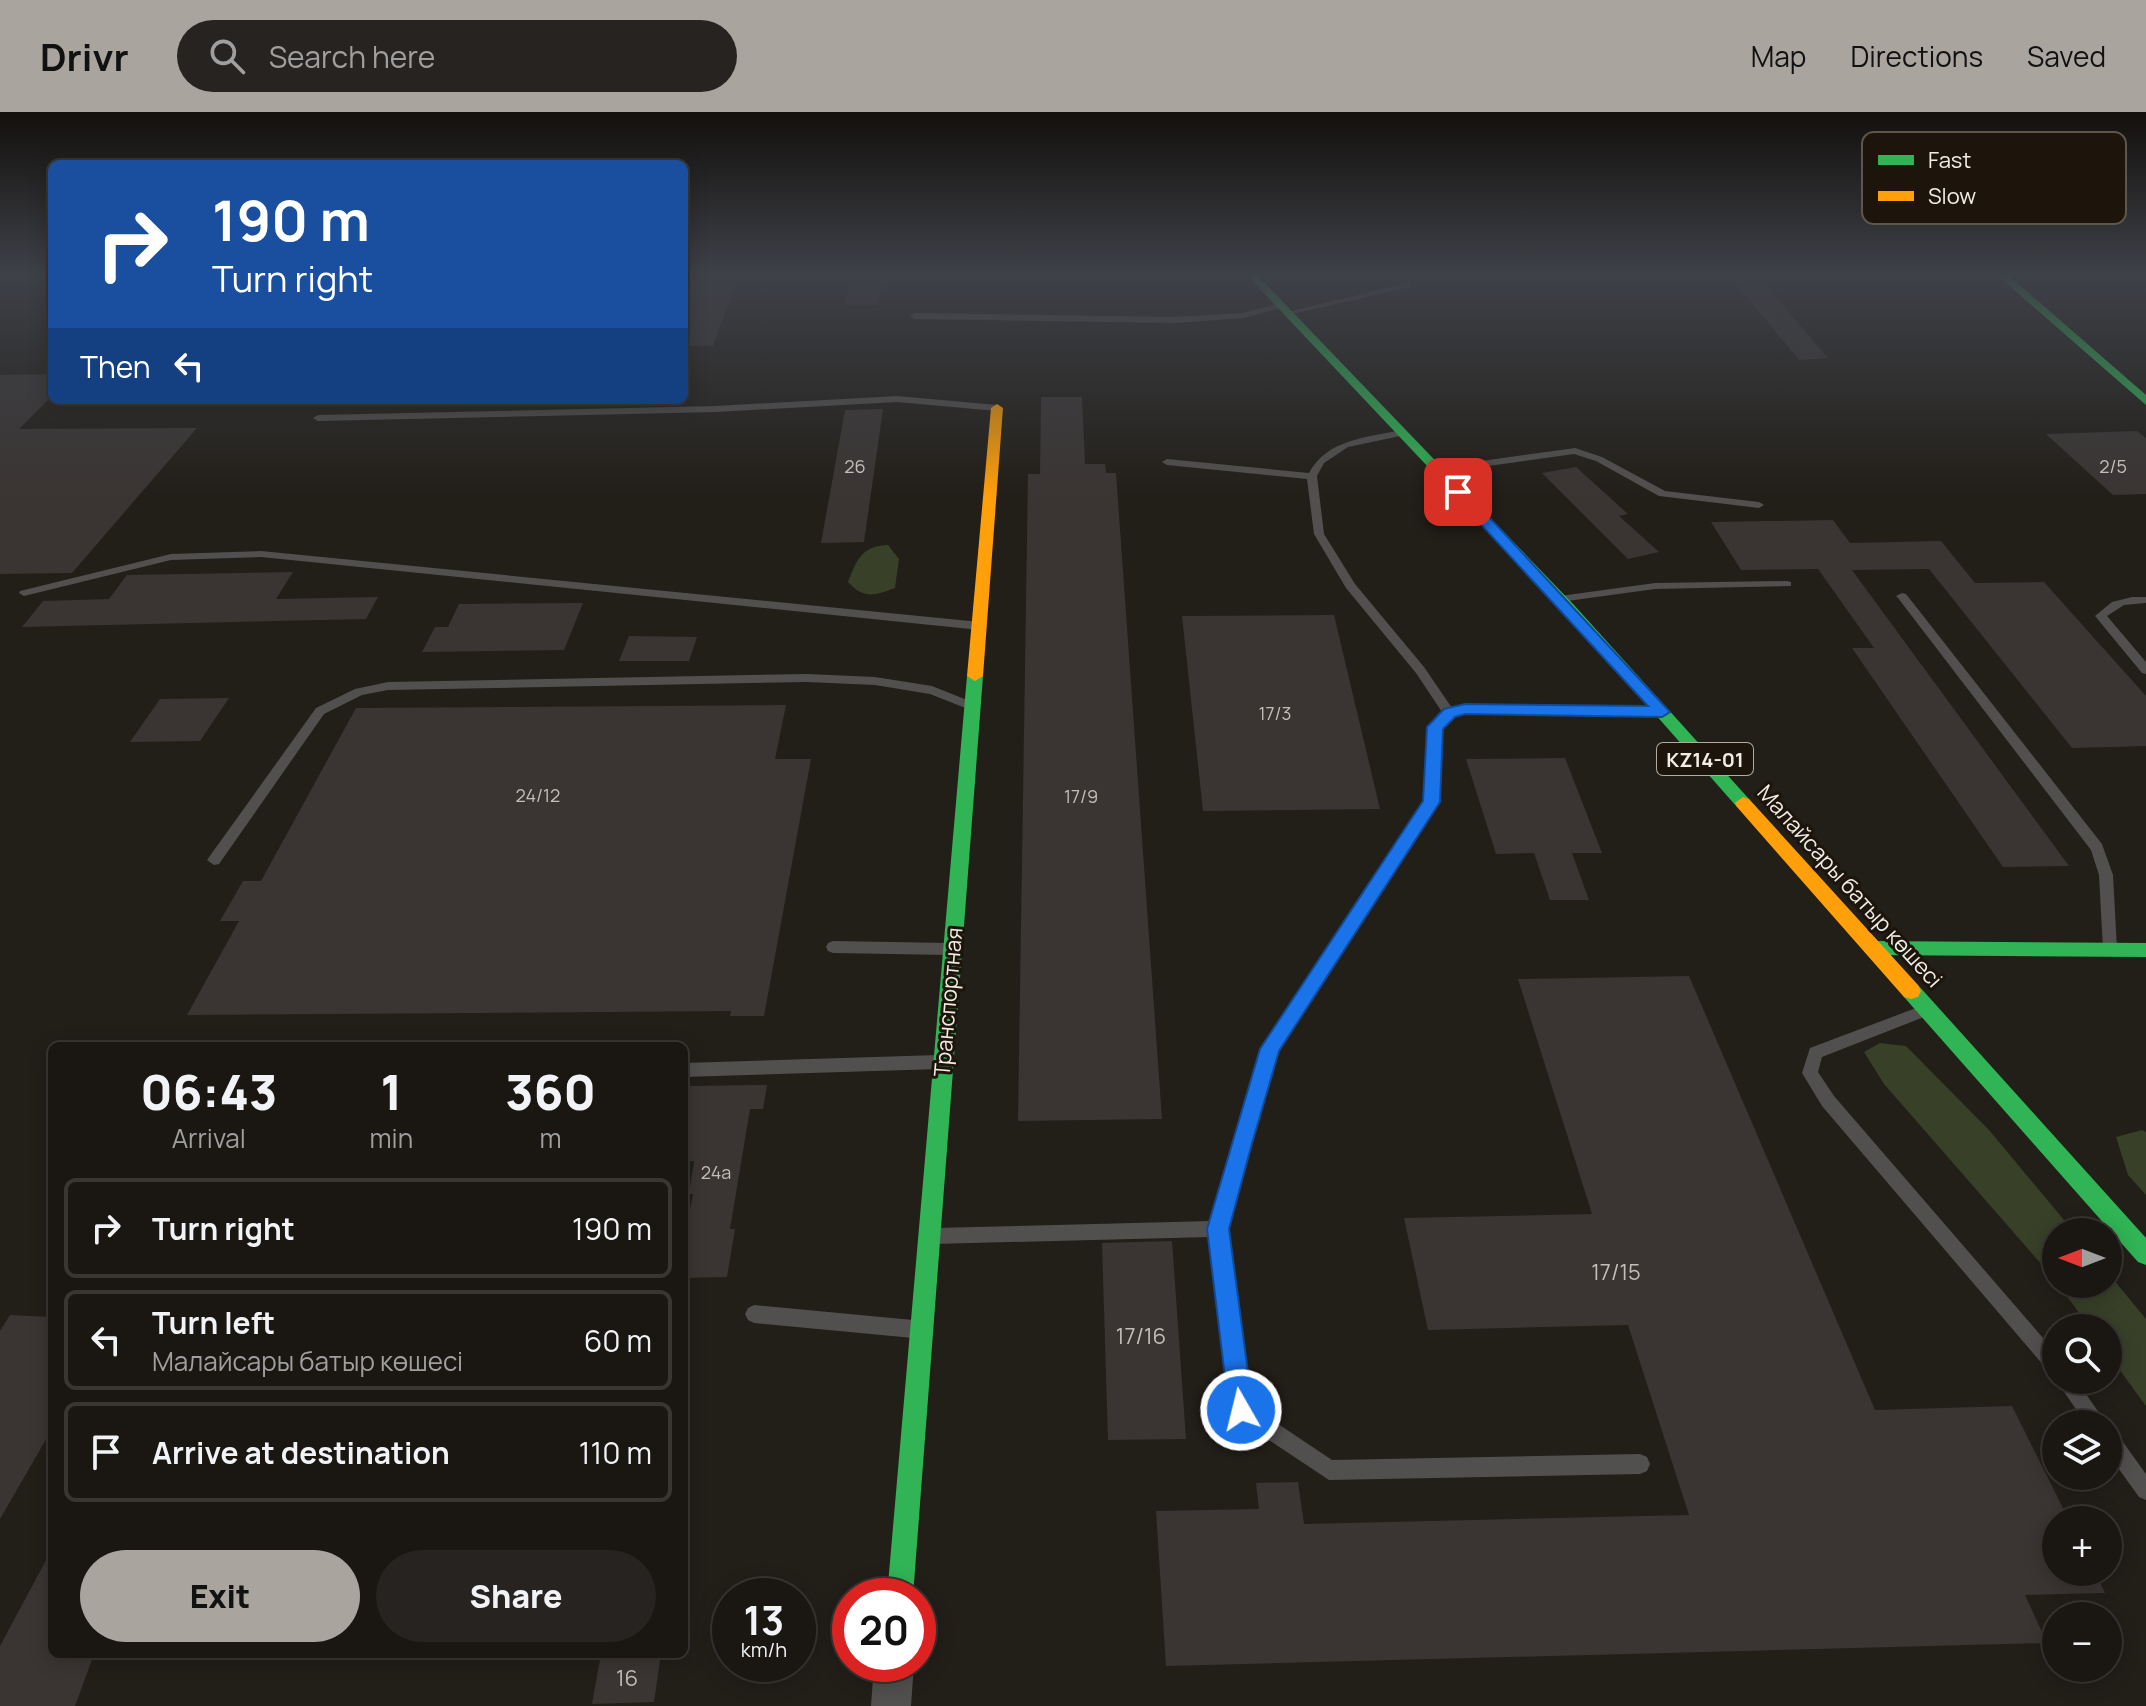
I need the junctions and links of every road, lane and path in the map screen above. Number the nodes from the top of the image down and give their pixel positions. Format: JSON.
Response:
{"nodes":[{"id":1,"x":1322,"y":349,"type":"edge"},
{"id":2,"x":2087,"y":349,"type":"edge"},
{"id":3,"x":2146,"y":401,"type":"edge"},
{"id":4,"x":997,"y":408,"type":"joint"},
{"id":5,"x":318,"y":418,"type":"dead end"},
{"id":6,"x":1402,"y":433,"type":"junction"},
{"id":7,"x":1167,"y":462,"type":"dead end"},
{"id":8,"x":1438,"y":470,"type":"junction"},
{"id":9,"x":1312,"y":476,"type":"junction"},
{"id":10,"x":1759,"y":505,"type":"dead end"},
{"id":11,"x":1787,"y":584,"type":"dead end"},
{"id":12,"x":24,"y":593,"type":"dead end"},
{"id":13,"x":1902,"y":596,"type":"dead end"},
{"id":14,"x":1559,"y":599,"type":"junction"},
{"id":15,"x":2146,"y":600,"type":"edge"},
{"id":16,"x":980,"y":626,"type":"junction"},
{"id":17,"x":2146,"y":670,"type":"edge"},
{"id":18,"x":974,"y":707,"type":"junction"},
{"id":19,"x":1662,"y":712,"type":"junction"},
{"id":20,"x":1449,"y":713,"type":"junction"},
{"id":21,"x":214,"y":860,"type":"dead end"},
{"id":22,"x":833,"y":947,"type":"dead end"},
{"id":23,"x":1874,"y":948,"type":"junction"},
{"id":24,"x":953,"y":949,"type":"junction"},
{"id":25,"x":2110,"y":949,"type":"junction"},
{"id":26,"x":2146,"y":950,"type":"edge"},
{"id":27,"x":1928,"y":1009,"type":"junction"},
{"id":28,"x":941,"y":1062,"type":"junction"},
{"id":29,"x":688,"y":1070,"type":"edge"},
{"id":30,"x":1218,"y":1229,"type":"junction"},
{"id":31,"x":930,"y":1236,"type":"junction"},
{"id":32,"x":2146,"y":1254,"type":"edge"},
{"id":33,"x":754,"y":1314,"type":"dead end"},
{"id":34,"x":922,"y":1330,"type":"junction"},
{"id":35,"x":2042,"y":1351,"type":"edge"},
{"id":36,"x":2122,"y":1457,"type":"edge"},
{"id":37,"x":1640,"y":1464,"type":"dead end"},
{"id":38,"x":2146,"y":1490,"type":"edge"},
{"id":39,"x":901,"y":1578,"type":"edge"},
{"id":40,"x":893,"y":1682,"type":"edge"},
{"id":41,"x":891,"y":1706,"type":"edge"}],
"edges":[{"from":1,"to":6,"type":"main road","name":"Малайсары батыр көшесі","number":"KZ14-01"},
{"from":2,"to":3,"type":"main road"},
{"from":4,"to":5,"type":"lane"},
{"from":4,"to":16,"type":"main road","name":"Транспортная"},
{"from":6,"to":8,"type":"main road","name":"Малайсары батыр көшесі","number":"KZ14-01"},
{"from":6,"to":9,"type":"lane"},
{"from":7,"to":9,"type":"lane"},
{"from":8,"to":10,"type":"lane"},
{"from":8,"to":14,"type":"main road","name":"Малайсары батыр көшесі","number":"KZ14-01"},
{"from":9,"to":20,"type":"lane"},
{"from":11,"to":14,"type":"lane"},
{"from":12,"to":16,"type":"lane"},
{"from":13,"to":25,"type":"lane"},
{"from":14,"to":19,"type":"main road","name":"Малайсары батыр көшесі","number":"KZ14-01"},
{"from":15,"to":17,"type":"lane"},
{"from":16,"to":18,"type":"main road","name":"Транспортная"},
{"from":18,"to":21,"type":"lane"},
{"from":18,"to":24,"type":"main road","name":"Транспортная"},
{"from":19,"to":20,"type":"lane"},
{"from":19,"to":23,"type":"main road","name":"Малайсары батыр көшесі","number":"KZ14-01"},
{"from":20,"to":30,"type":"lane"},
{"from":22,"to":24,"type":"lane"},
{"from":23,"to":25,"type":"main road"},
{"from":23,"to":27,"type":"main road","name":"Малайсары батыр көшесі","number":"KZ14-01"},
{"from":24,"to":28,"type":"main road","name":"Транспортная"},
{"from":25,"to":26,"type":"main road"},
{"from":27,"to":32,"type":"main road","name":"Малайсары батыр көшесі","number":"KZ14-01"},
{"from":27,"to":35,"type":"lane"},
{"from":28,"to":29,"type":"lane"},
{"from":28,"to":31,"type":"main road","name":"Транспортная"},
{"from":30,"to":31,"type":"lane"},
{"from":30,"to":37,"type":"lane"},
{"from":31,"to":34,"type":"main road","name":"Транспортная"},
{"from":33,"to":34,"type":"lane"},
{"from":34,"to":39,"type":"main road","name":"Транспортная"},
{"from":36,"to":38,"type":"lane"},
{"from":40,"to":41,"type":"street"}]}
